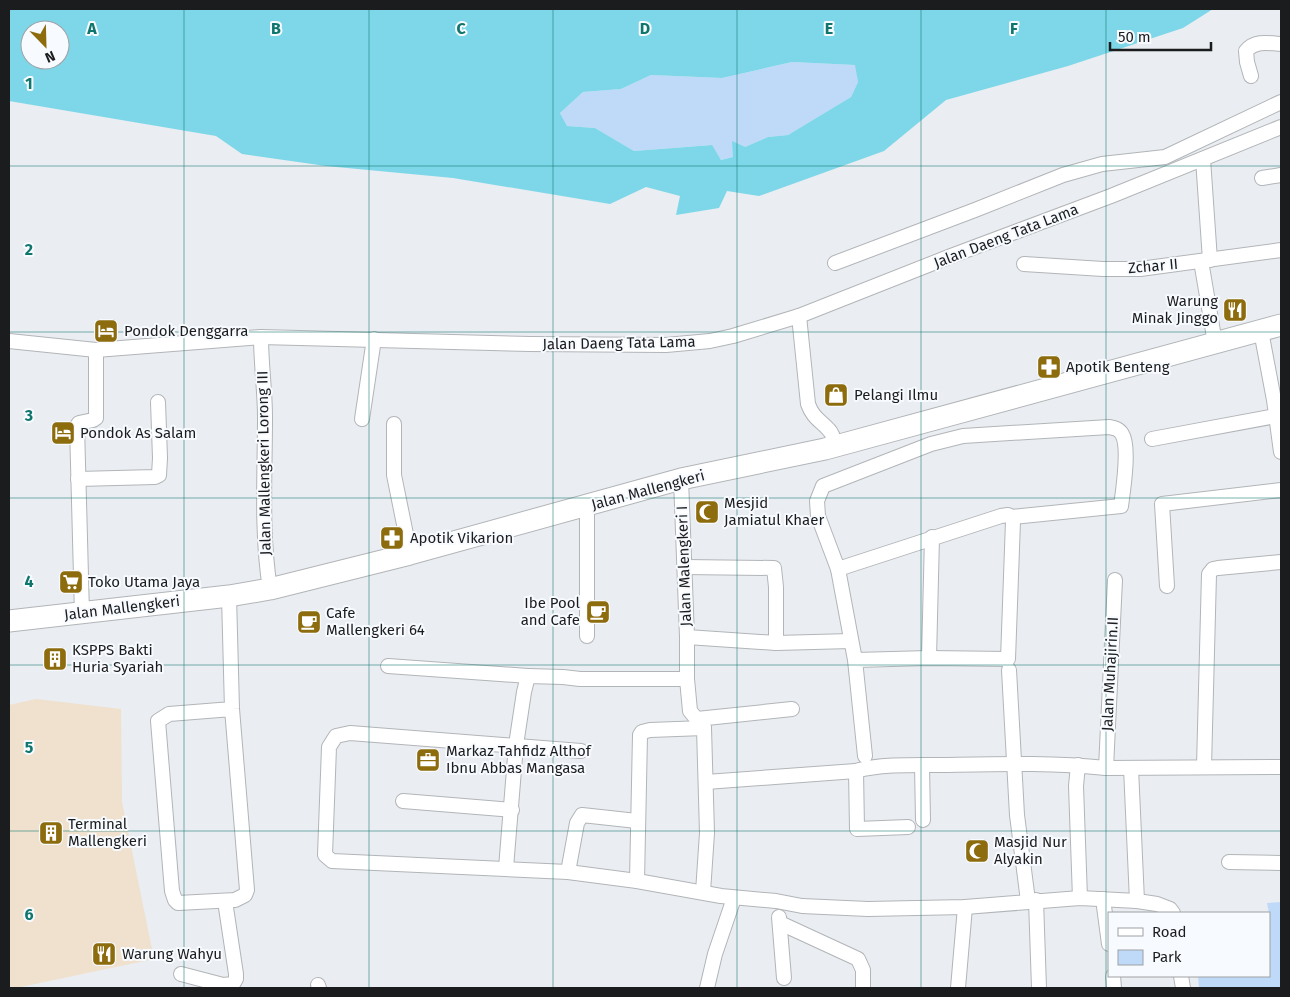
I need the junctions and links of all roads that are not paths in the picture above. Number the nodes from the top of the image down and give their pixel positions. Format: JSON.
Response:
{"nodes":[{"id":1,"x":1281,"y":44,"type":"edge"},
{"id":2,"x":1251,"y":76,"type":"dead end"},
{"id":3,"x":1281,"y":102,"type":"edge"},
{"id":4,"x":1281,"y":127,"type":"edge"},
{"id":5,"x":1203,"y":159,"type":"junction"},
{"id":6,"x":1281,"y":176,"type":"edge"},
{"id":7,"x":1262,"y":178,"type":"dead end"},
{"id":8,"x":1281,"y":250,"type":"edge"},
{"id":9,"x":1205,"y":260,"type":"junction"},
{"id":10,"x":835,"y":263,"type":"dead end"},
{"id":11,"x":1024,"y":264,"type":"dead end"},
{"id":12,"x":799,"y":316,"type":"junction"},
{"id":13,"x":1281,"y":326,"type":"edge"},
{"id":14,"x":1261,"y":331,"type":"junction"},
{"id":15,"x":261,"y":337,"type":"junction"},
{"id":16,"x":374,"y":339,"type":"junction"},
{"id":17,"x":9,"y":341,"type":"edge"},
{"id":18,"x":1215,"y":343,"type":"junction"},
{"id":19,"x":96,"y":350,"type":"junction"},
{"id":20,"x":1278,"y":399,"type":"edge"},
{"id":21,"x":158,"y":402,"type":"dead end"},
{"id":22,"x":1276,"y":416,"type":"junction"},
{"id":23,"x":362,"y":419,"type":"dead end"},
{"id":24,"x":932,"y":419,"type":"junction"},
{"id":25,"x":394,"y":424,"type":"dead end"},
{"id":26,"x":1152,"y":439,"type":"dead end"},
{"id":27,"x":939,"y":442,"type":"junction"},
{"id":28,"x":835,"y":445,"type":"junction"},
{"id":29,"x":1281,"y":452,"type":"edge"},
{"id":30,"x":78,"y":479,"type":"junction"},
{"id":31,"x":681,"y":479,"type":"junction"},
{"id":32,"x":1281,"y":490,"type":"edge"},
{"id":33,"x":587,"y":506,"type":"junction"},
{"id":34,"x":1012,"y":517,"type":"junction"},
{"id":35,"x":932,"y":538,"type":"junction"},
{"id":36,"x":410,"y":554,"type":"junction"},
{"id":37,"x":1281,"y":562,"type":"edge"},
{"id":38,"x":684,"y":567,"type":"junction"},
{"id":39,"x":838,"y":569,"type":"junction"},
{"id":40,"x":1115,"y":580,"type":"dead end"},
{"id":41,"x":1168,"y":586,"type":"dead end"},
{"id":42,"x":270,"y":589,"type":"junction"},
{"id":43,"x":229,"y":596,"type":"junction"},
{"id":44,"x":82,"y":614,"type":"junction"},
{"id":45,"x":9,"y":621,"type":"edge"},
{"id":46,"x":587,"y":636,"type":"dead end"},
{"id":47,"x":686,"y":638,"type":"junction"},
{"id":48,"x":851,"y":641,"type":"junction"},
{"id":49,"x":776,"y":643,"type":"junction"},
{"id":50,"x":928,"y":658,"type":"junction"},
{"id":51,"x":855,"y":660,"type":"junction"},
{"id":52,"x":388,"y":666,"type":"dead end"},
{"id":53,"x":1009,"y":670,"type":"dead end"},
{"id":54,"x":528,"y":676,"type":"junction"},
{"id":55,"x":687,"y":679,"type":"junction"},
{"id":56,"x":232,"y":709,"type":"junction"},
{"id":57,"x":792,"y":709,"type":"dead end"},
{"id":58,"x":700,"y":724,"type":"junction"},
{"id":59,"x":516,"y":746,"type":"junction"},
{"id":60,"x":581,"y":751,"type":"dead end"},
{"id":61,"x":866,"y":756,"type":"dead end"},
{"id":62,"x":1015,"y":763,"type":"junction"},
{"id":63,"x":922,"y":765,"type":"junction"},
{"id":64,"x":1078,"y":765,"type":"junction"},
{"id":65,"x":1204,"y":767,"type":"junction"},
{"id":66,"x":1281,"y":767,"type":"edge"},
{"id":67,"x":1106,"y":768,"type":"junction"},
{"id":68,"x":1131,"y":768,"type":"junction"},
{"id":69,"x":856,"y":771,"type":"junction"},
{"id":70,"x":706,"y":782,"type":"junction"},
{"id":71,"x":403,"y":801,"type":"dead end"},
{"id":72,"x":512,"y":810,"type":"junction"},
{"id":73,"x":637,"y":820,"type":"junction"},
{"id":74,"x":922,"y":820,"type":"dead end"},
{"id":75,"x":908,"y":827,"type":"dead end"},
{"id":76,"x":1229,"y":862,"type":"dead end"},
{"id":77,"x":1281,"y":863,"type":"edge"},
{"id":78,"x":506,"y":868,"type":"junction"},
{"id":79,"x":568,"y":872,"type":"junction"},
{"id":80,"x":637,"y":881,"type":"junction"},
{"id":81,"x":703,"y":892,"type":"junction"},
{"id":82,"x":734,"y":898,"type":"junction"},
{"id":83,"x":1080,"y":898,"type":"junction"},
{"id":84,"x":1103,"y":899,"type":"junction"},
{"id":85,"x":225,"y":901,"type":"junction"},
{"id":86,"x":776,"y":901,"type":"junction"},
{"id":87,"x":1032,"y":901,"type":"junction"},
{"id":88,"x":1137,"y":901,"type":"junction"},
{"id":89,"x":965,"y":907,"type":"junction"},
{"id":90,"x":1172,"y":912,"type":"edge"},
{"id":91,"x":780,"y":923,"type":"junction"},
{"id":92,"x":1108,"y":936,"type":"edge"},
{"id":93,"x":181,"y":974,"type":"dead end"},
{"id":94,"x":784,"y":978,"type":"dead end"},
{"id":95,"x":707,"y":988,"type":"edge"},
{"id":96,"x":862,"y":988,"type":"edge"},
{"id":97,"x":958,"y":988,"type":"edge"},
{"id":98,"x":1038,"y":988,"type":"edge"}],
"edges":[{"from":1,"to":2,"type":"street"},
{"from":3,"to":10,"type":"street"},
{"from":4,"to":5,"type":"street","name":"Jalan Daeng Tata Lama"},
{"from":5,"to":9,"type":"street"},
{"from":5,"to":12,"type":"street","name":"Jalan Daeng Tata Lama"},
{"from":6,"to":7,"type":"street"},
{"from":8,"to":9,"type":"street","name":"Zchar II"},
{"from":9,"to":11,"type":"street","name":"Zchar II"},
{"from":9,"to":18,"type":"street"},
{"from":12,"to":16,"type":"street","name":"Jalan Daeng Tata Lama"},
{"from":12,"to":28,"type":"street"},
{"from":13,"to":14,"type":"main road","name":"Jalan Mallengkeri"},
{"from":14,"to":18,"type":"main road","name":"Jalan Mallengkeri"},
{"from":14,"to":20,"type":"street"},
{"from":15,"to":16,"type":"street","name":"Jalan Daeng Tata Lama"},
{"from":15,"to":19,"type":"street","name":"Jalan Daeng Tata Lama"},
{"from":15,"to":42,"type":"street","name":"Jalan Mallengkeri Lorong III"},
{"from":16,"to":23,"type":"street"},
{"from":17,"to":19,"type":"street","name":"Jalan Daeng Tata Lama"},
{"from":18,"to":24,"type":"main road","name":"Jalan Mallengkeri"},
{"from":19,"to":30,"type":"street"},
{"from":20,"to":22,"type":"street"},
{"from":21,"to":30,"type":"street"},
{"from":22,"to":26,"type":"street"},
{"from":22,"to":29,"type":"street"},
{"from":24,"to":27,"type":"street"},
{"from":24,"to":28,"type":"main road","name":"Jalan Mallengkeri"},
{"from":25,"to":36,"type":"street"},
{"from":27,"to":34,"type":"street"},
{"from":27,"to":39,"type":"street"},
{"from":28,"to":31,"type":"main road","name":"Jalan Mallengkeri"},
{"from":30,"to":44,"type":"street"},
{"from":31,"to":33,"type":"main road","name":"Jalan Mallengkeri"},
{"from":31,"to":38,"type":"street","name":"Jalan Malengkeri I"},
{"from":32,"to":41,"type":"street"},
{"from":33,"to":36,"type":"main road","name":"Jalan Mallengkeri"},
{"from":33,"to":46,"type":"street"},
{"from":34,"to":35,"type":"street"},
{"from":34,"to":50,"type":"street"},
{"from":35,"to":39,"type":"street"},
{"from":35,"to":50,"type":"street"},
{"from":36,"to":42,"type":"main road","name":"Jalan Mallengkeri"},
{"from":37,"to":65,"type":"street"},
{"from":38,"to":47,"type":"street","name":"Jalan Malengkeri I"},
{"from":38,"to":49,"type":"street"},
{"from":39,"to":48,"type":"street"},
{"from":40,"to":67,"type":"street","name":"Jalan Muhajirin.II"},
{"from":42,"to":43,"type":"main road","name":"Jalan Mallengkeri"},
{"from":43,"to":44,"type":"main road","name":"Jalan Mallengkeri"},
{"from":43,"to":56,"type":"street"},
{"from":44,"to":45,"type":"main road","name":"Jalan Mallengkeri"},
{"from":47,"to":49,"type":"street","name":"Jalan Malengkeri I"},
{"from":47,"to":55,"type":"street"},
{"from":48,"to":49,"type":"street","name":"Jalan Malengkeri I"},
{"from":48,"to":51,"type":"street"},
{"from":50,"to":51,"type":"street"},
{"from":51,"to":61,"type":"street"},
{"from":52,"to":54,"type":"street"},
{"from":53,"to":62,"type":"street"},
{"from":54,"to":55,"type":"street"},
{"from":54,"to":59,"type":"street"},
{"from":55,"to":58,"type":"street"},
{"from":56,"to":85,"type":"street"},
{"from":56,"to":85,"type":"street"},
{"from":57,"to":58,"type":"street"},
{"from":58,"to":70,"type":"street"},
{"from":58,"to":73,"type":"street"},
{"from":59,"to":60,"type":"street"},
{"from":59,"to":72,"type":"street"},
{"from":59,"to":78,"type":"street"},
{"from":62,"to":63,"type":"street"},
{"from":62,"to":64,"type":"street"},
{"from":62,"to":87,"type":"street"},
{"from":63,"to":69,"type":"street"},
{"from":63,"to":74,"type":"street"},
{"from":64,"to":67,"type":"street"},
{"from":64,"to":83,"type":"street"},
{"from":65,"to":66,"type":"street"},
{"from":65,"to":68,"type":"street"},
{"from":67,"to":68,"type":"street"},
{"from":68,"to":88,"type":"street"},
{"from":69,"to":70,"type":"street"},
{"from":69,"to":75,"type":"street"},
{"from":70,"to":81,"type":"street"},
{"from":71,"to":72,"type":"street"},
{"from":72,"to":78,"type":"street"},
{"from":73,"to":79,"type":"street"},
{"from":73,"to":80,"type":"street"},
{"from":76,"to":77,"type":"street"},
{"from":78,"to":79,"type":"street"},
{"from":79,"to":80,"type":"street"},
{"from":80,"to":81,"type":"street"},
{"from":81,"to":82,"type":"street"},
{"from":82,"to":86,"type":"street"},
{"from":82,"to":95,"type":"street"},
{"from":83,"to":84,"type":"street"},
{"from":83,"to":87,"type":"street"},
{"from":84,"to":88,"type":"street"},
{"from":84,"to":92,"type":"street"},
{"from":85,"to":93,"type":"street"},
{"from":86,"to":89,"type":"street"},
{"from":86,"to":91,"type":"street"},
{"from":87,"to":89,"type":"street"},
{"from":87,"to":98,"type":"street"},
{"from":88,"to":90,"type":"street"},
{"from":89,"to":97,"type":"street"},
{"from":91,"to":94,"type":"street"},
{"from":91,"to":96,"type":"street"}]}
